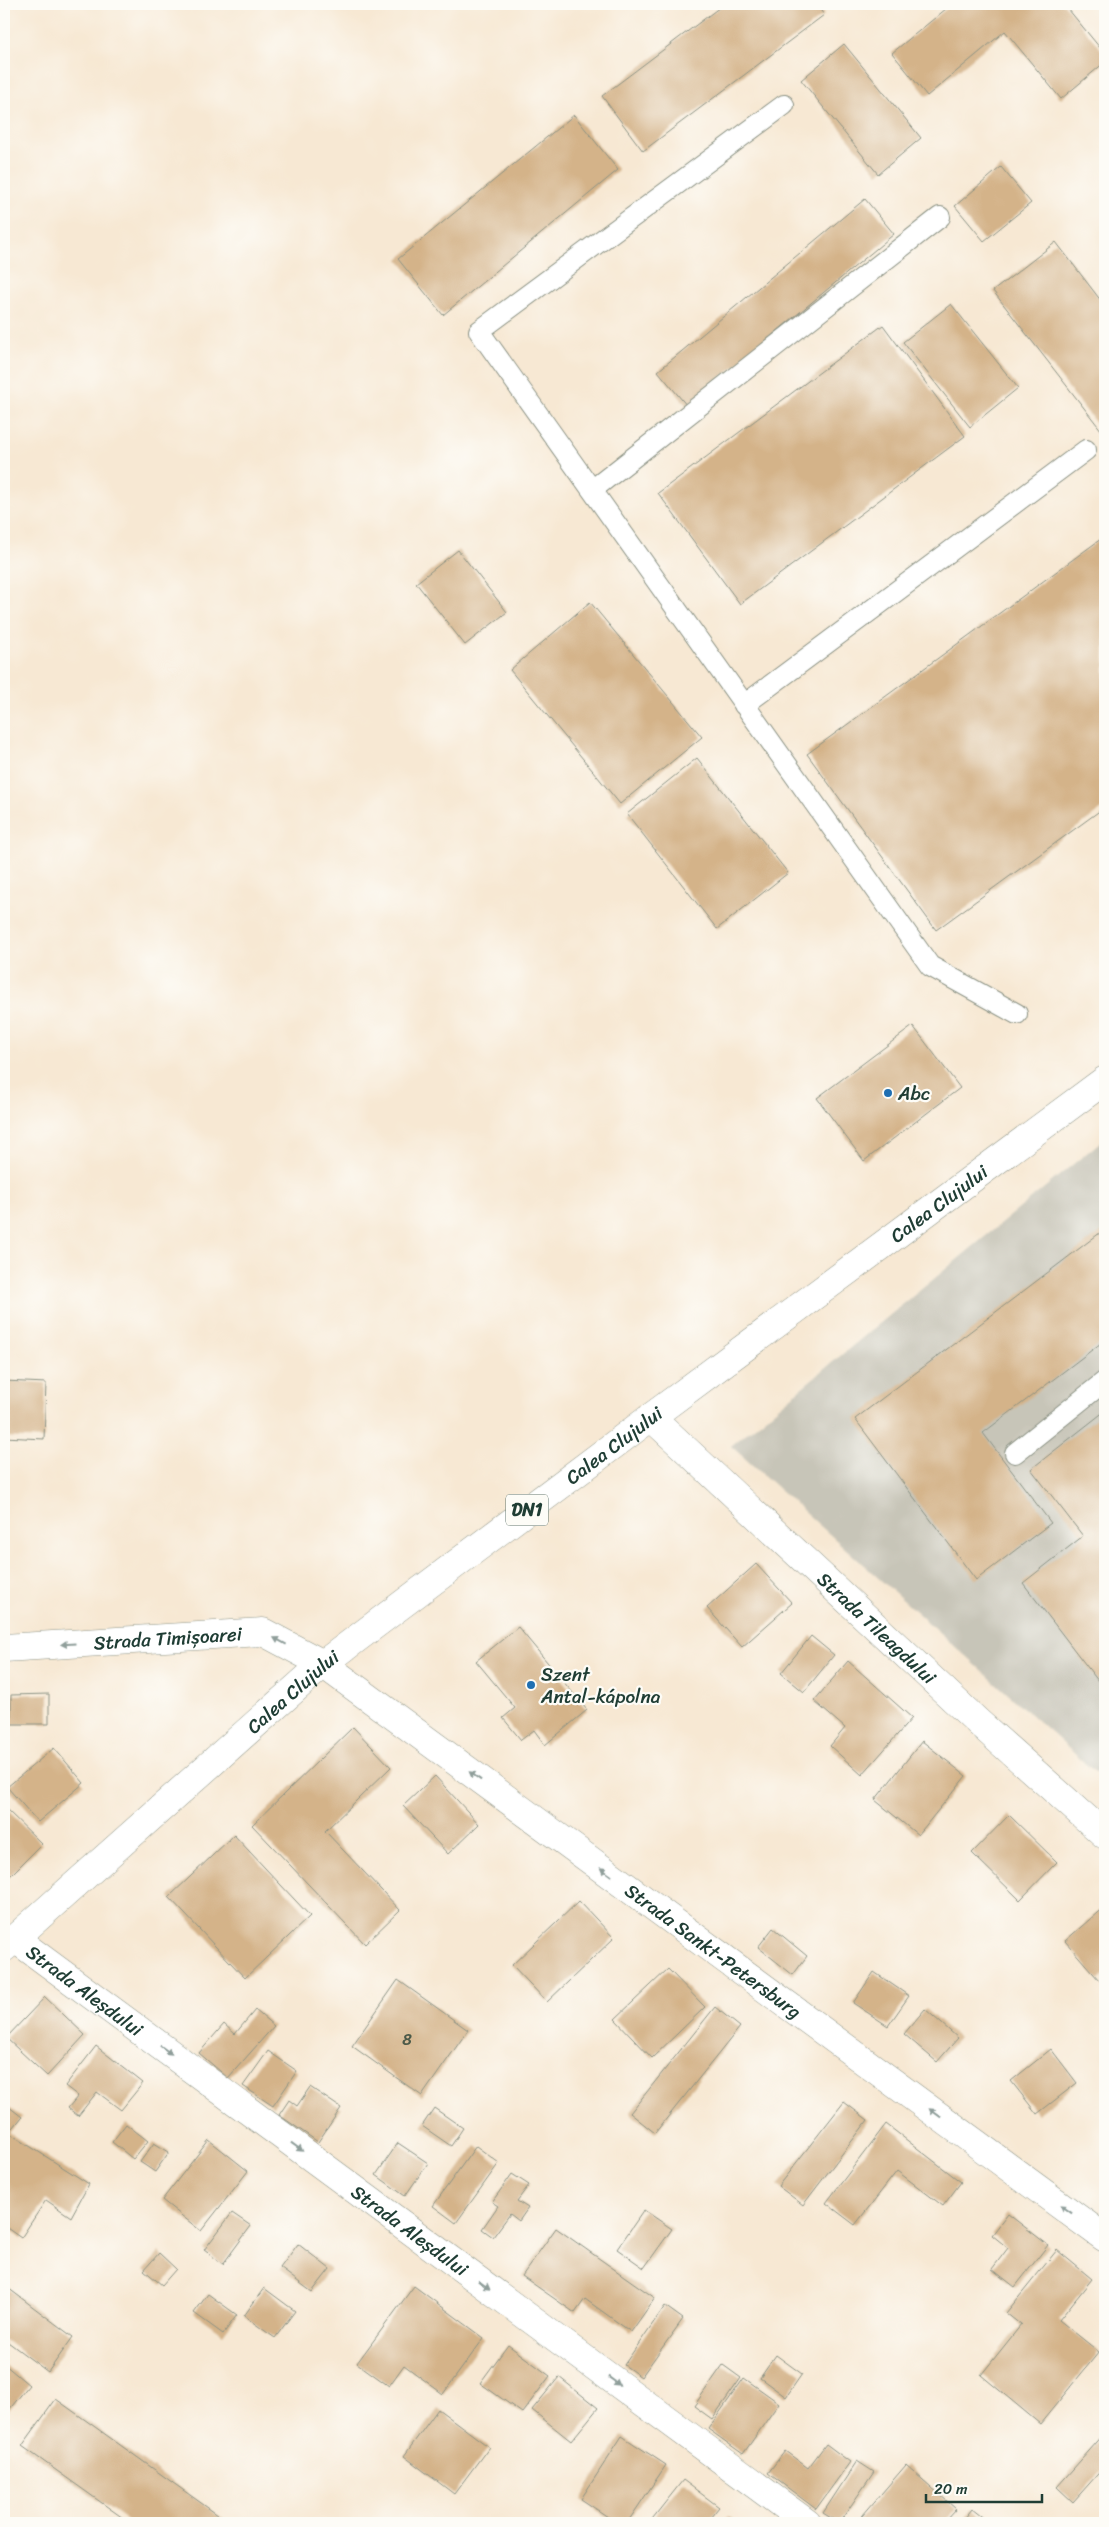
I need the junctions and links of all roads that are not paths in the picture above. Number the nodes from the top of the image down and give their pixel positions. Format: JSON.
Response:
{"nodes":[{"id":1,"x":784,"y":104,"type":"dead end"},
{"id":2,"x":940,"y":217,"type":"dead end"},
{"id":3,"x":1086,"y":450,"type":"dead end"},
{"id":4,"x":592,"y":490,"type":"junction"},
{"id":5,"x":744,"y":705,"type":"junction"},
{"id":6,"x":1016,"y":1014,"type":"dead end"},
{"id":7,"x":1105,"y":1080,"type":"edge"},
{"id":8,"x":1105,"y":1382,"type":"edge"},
{"id":9,"x":651,"y":1417,"type":"junction"},
{"id":10,"x":1015,"y":1453,"type":"dead end"},
{"id":11,"x":4,"y":1648,"type":"edge"},
{"id":12,"x":323,"y":1664,"type":"junction"},
{"id":13,"x":1105,"y":1834,"type":"edge"},
{"id":14,"x":9,"y":1943,"type":"edge"},
{"id":15,"x":1105,"y":2238,"type":"edge"},
{"id":16,"x":807,"y":2523,"type":"edge"}],
"edges":[{"from":1,"to":4,"type":"lane"},
{"from":2,"to":4,"type":"lane"},
{"from":3,"to":5,"type":"lane"},
{"from":4,"to":5,"type":"lane"},
{"from":5,"to":6,"type":"lane"},
{"from":7,"to":9,"type":"street","name":"Calea Clujului","number":"DN1"},
{"from":8,"to":10,"type":"lane"},
{"from":9,"to":12,"type":"street","name":"Calea Clujului","number":"DN1"},
{"from":9,"to":13,"type":"street","name":"Strada Tileagdului"},
{"from":12,"to":11,"type":"street","name":"Strada Timișoarei","one_way":true},
{"from":12,"to":14,"type":"street","name":"Calea Clujului","number":"DN1"},
{"from":15,"to":12,"type":"street","name":"Strada Sankt-Petersburg","one_way":true},
{"from":14,"to":16,"type":"street","name":"Strada Aleșdului","one_way":true}]}
